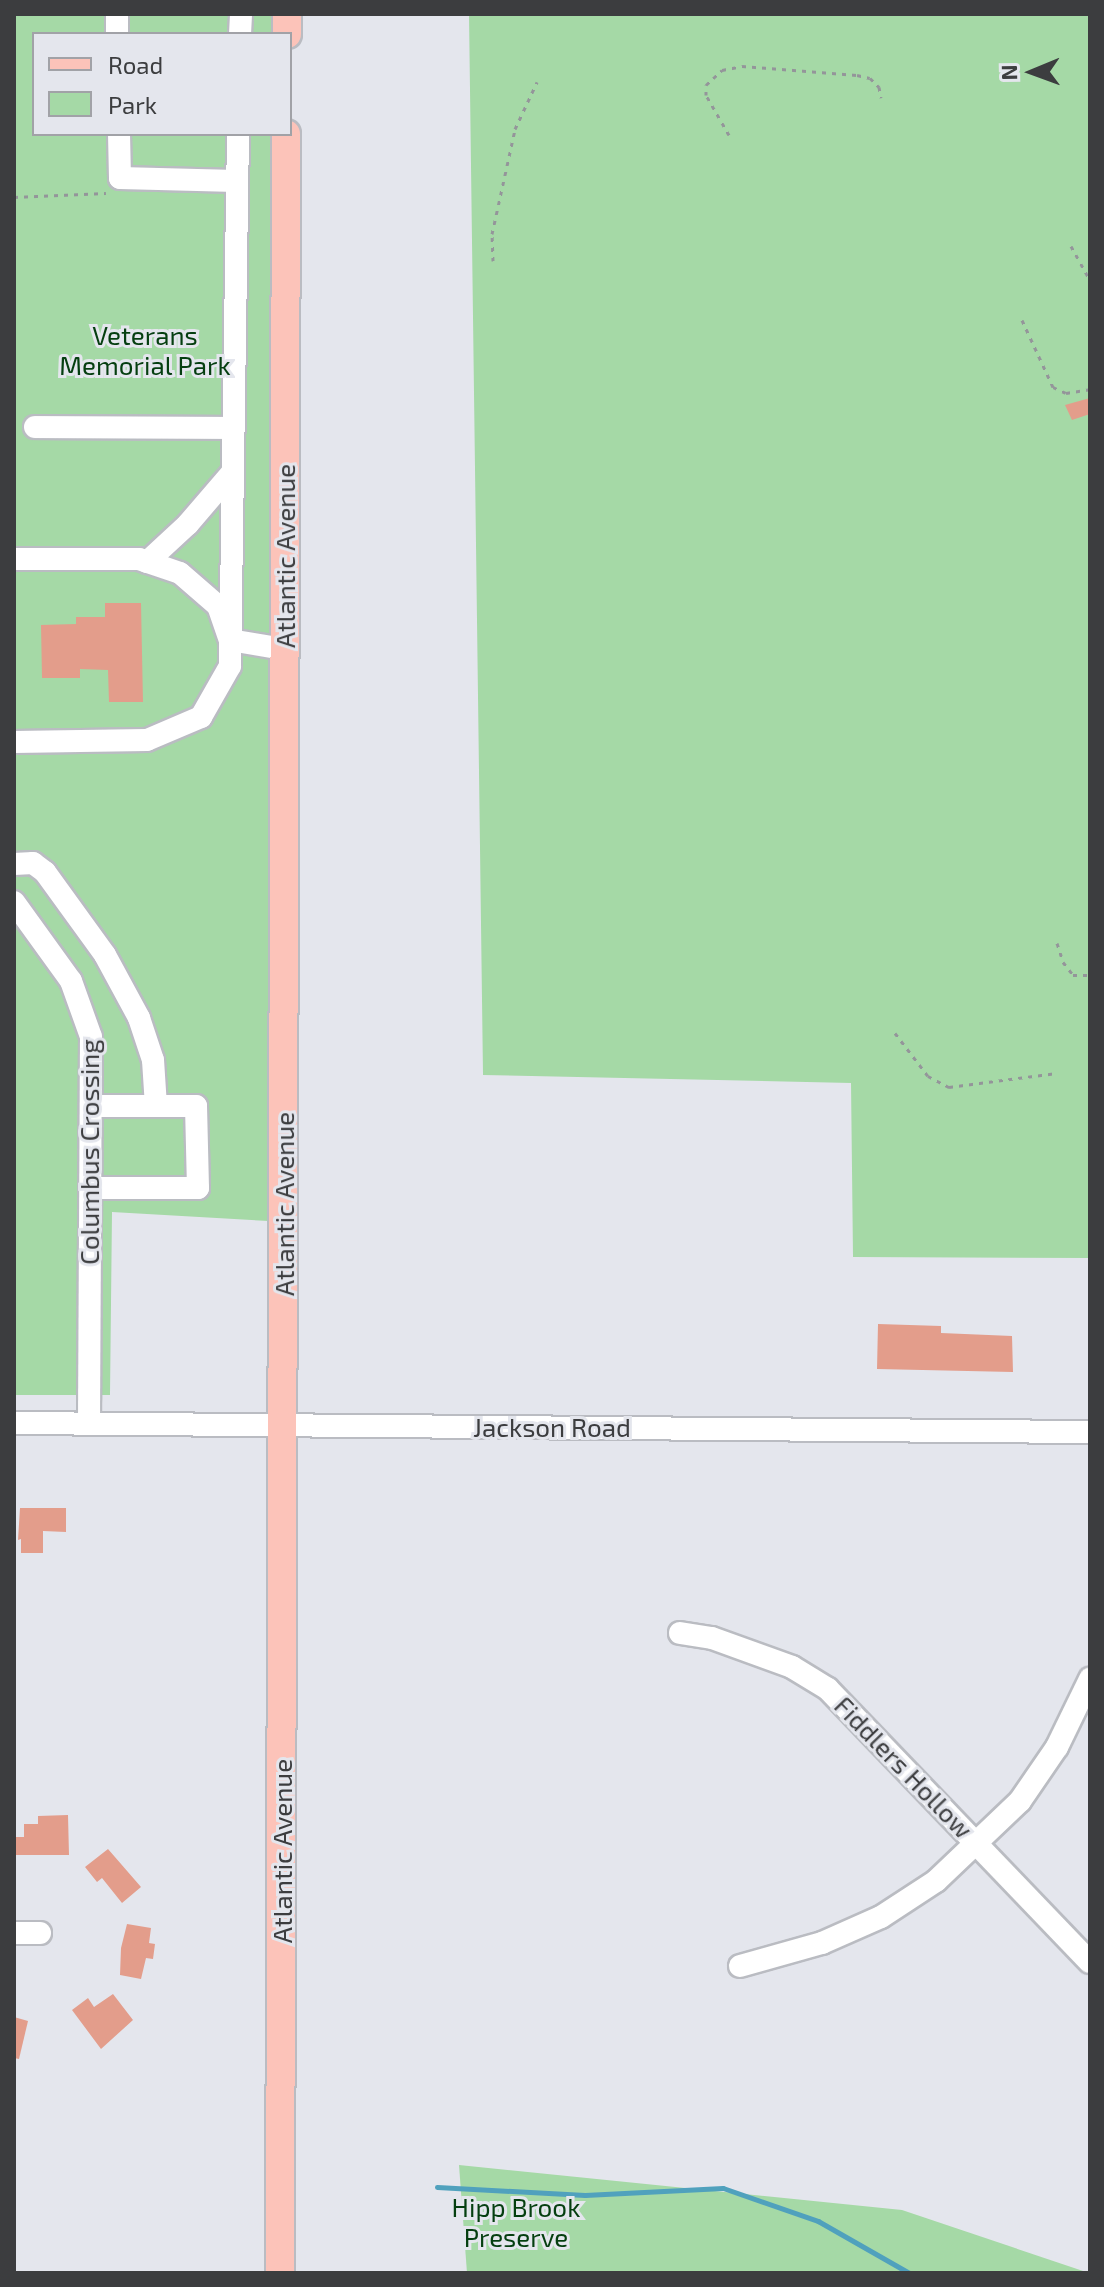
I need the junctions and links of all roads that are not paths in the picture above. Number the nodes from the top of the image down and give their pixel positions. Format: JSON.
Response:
{"nodes":[{"id":1,"x":119,"y":136,"type":"edge"},
{"id":2,"x":238,"y":136,"type":"edge"},
{"id":3,"x":286,"y":136,"type":"edge"},
{"id":4,"x":236,"y":181,"type":"junction"},
{"id":5,"x":35,"y":427,"type":"dead end"},
{"id":6,"x":231,"y":428,"type":"junction"},
{"id":7,"x":230,"y":475,"type":"junction"},
{"id":8,"x":14,"y":559,"type":"edge"},
{"id":9,"x":147,"y":562,"type":"junction"},
{"id":10,"x":230,"y":648,"type":"junction"},
{"id":11,"x":275,"y":649,"type":"junction"},
{"id":12,"x":14,"y":742,"type":"edge"},
{"id":13,"x":14,"y":864,"type":"edge"},
{"id":14,"x":14,"y":902,"type":"edge"},
{"id":15,"x":93,"y":1106,"type":"junction"},
{"id":16,"x":156,"y":1106,"type":"junction"},
{"id":17,"x":91,"y":1188,"type":"junction"},
{"id":18,"x":14,"y":1423,"type":"edge"},
{"id":19,"x":89,"y":1423,"type":"junction"},
{"id":20,"x":284,"y":1426,"type":"junction"},
{"id":21,"x":1090,"y":1432,"type":"edge"},
{"id":22,"x":680,"y":1633,"type":"dead end"},
{"id":23,"x":1090,"y":1679,"type":"edge"},
{"id":24,"x":979,"y":1843,"type":"junction"},
{"id":25,"x":14,"y":1933,"type":"edge"},
{"id":26,"x":40,"y":1933,"type":"dead end"},
{"id":27,"x":1090,"y":1962,"type":"edge"},
{"id":28,"x":740,"y":1966,"type":"dead end"},
{"id":29,"x":280,"y":2273,"type":"edge"}],
"edges":[{"from":1,"to":4,"type":"street"},
{"from":2,"to":4,"type":"street"},
{"from":3,"to":11,"type":"main road","name":"Atlantic Avenue"},
{"from":4,"to":6,"type":"street"},
{"from":5,"to":6,"type":"street"},
{"from":6,"to":7,"type":"street"},
{"from":7,"to":9,"type":"street"},
{"from":7,"to":10,"type":"street"},
{"from":8,"to":9,"type":"street"},
{"from":9,"to":10,"type":"street"},
{"from":10,"to":11,"type":"street"},
{"from":10,"to":12,"type":"street"},
{"from":11,"to":20,"type":"main road","name":"Atlantic Avenue"},
{"from":13,"to":16,"type":"street"},
{"from":14,"to":15,"type":"street","name":"Columbus Crossing"},
{"from":15,"to":16,"type":"street"},
{"from":15,"to":17,"type":"street","name":"Columbus Crossing"},
{"from":16,"to":17,"type":"street"},
{"from":17,"to":19,"type":"street","name":"Columbus Crossing"},
{"from":18,"to":19,"type":"street","name":"Jackson Road"},
{"from":19,"to":20,"type":"street","name":"Jackson Road"},
{"from":20,"to":21,"type":"street","name":"Jackson Road"},
{"from":20,"to":29,"type":"main road","name":"Atlantic Avenue"},
{"from":22,"to":24,"type":"street","name":"Fiddlers Hollow"},
{"from":23,"to":24,"type":"street"},
{"from":24,"to":27,"type":"street","name":"Fiddlers Hollow"},
{"from":24,"to":28,"type":"street"},
{"from":25,"to":26,"type":"street"}]}
